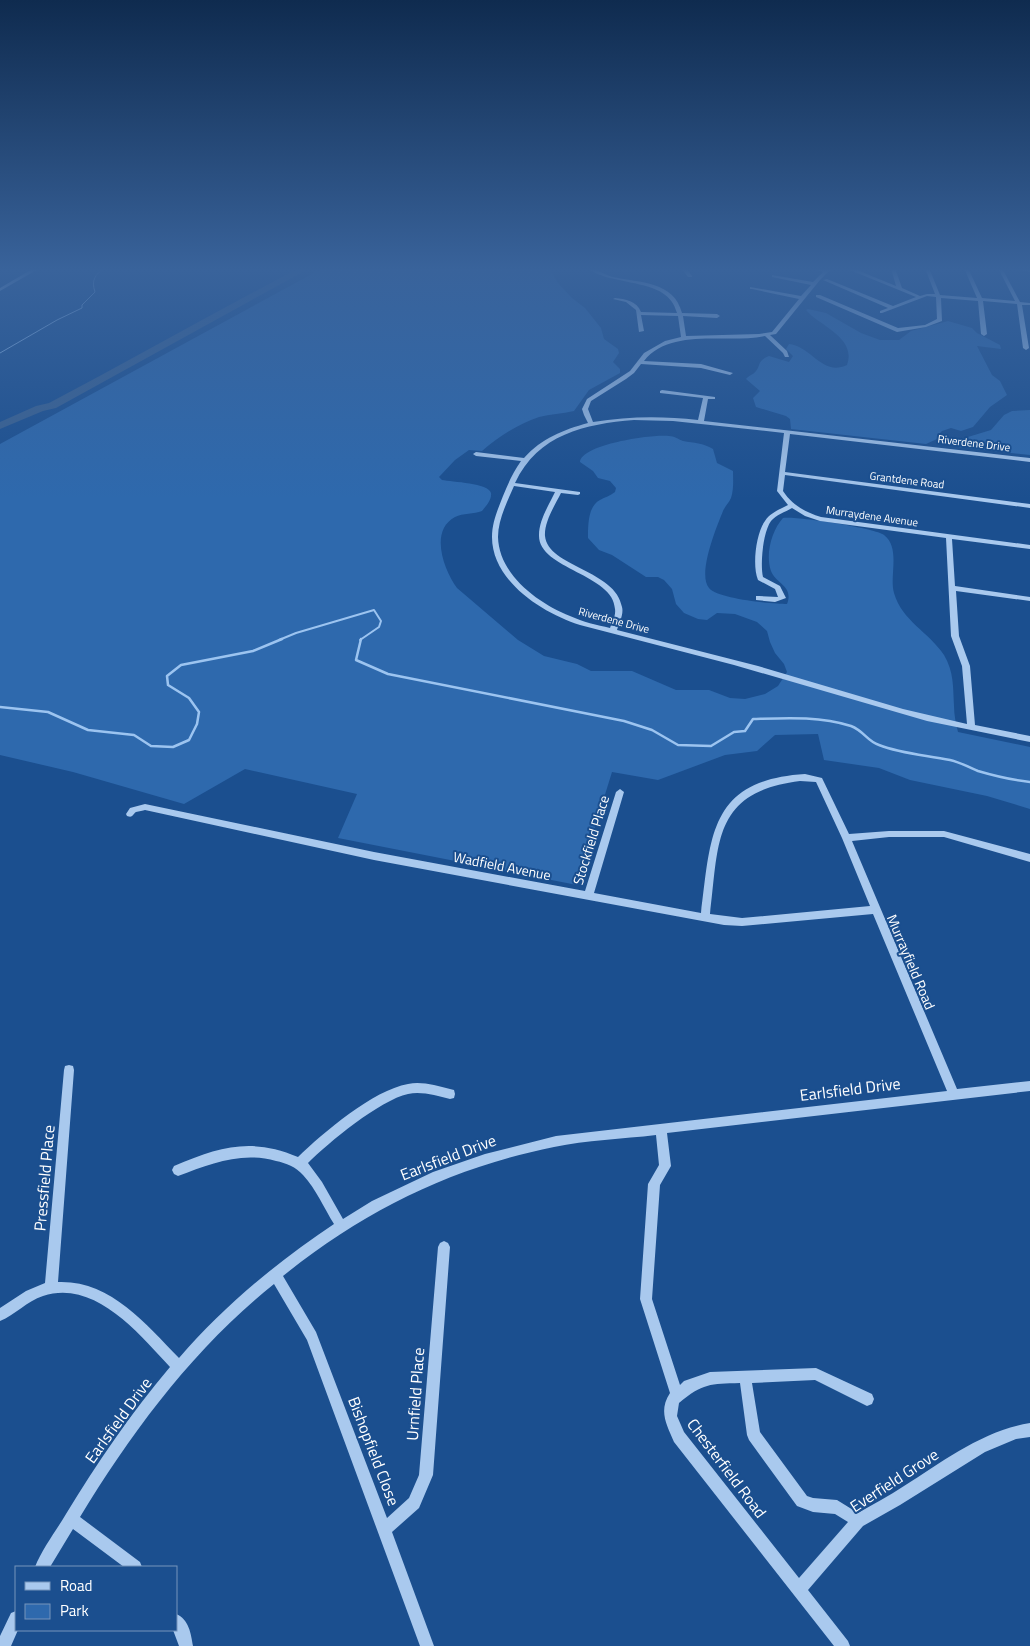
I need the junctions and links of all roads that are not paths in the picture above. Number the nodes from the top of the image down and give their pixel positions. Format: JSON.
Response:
{"nodes":[{"id":1,"x":663,"y":345,"type":"edge"},
{"id":2,"x":776,"y":345,"type":"edge"},
{"id":3,"x":1025,"y":345,"type":"edge"},
{"id":4,"x":1026,"y":348,"type":"dead end"},
{"id":5,"x":787,"y":356,"type":"dead end"},
{"id":6,"x":640,"y":362,"type":"junction"},
{"id":7,"x":730,"y":373,"type":"dead end"},
{"id":8,"x":662,"y":392,"type":"dead end"},
{"id":9,"x":706,"y":397,"type":"junction"},
{"id":10,"x":713,"y":398,"type":"dead end"},
{"id":11,"x":700,"y":422,"type":"junction"},
{"id":12,"x":592,"y":424,"type":"junction"},
{"id":13,"x":787,"y":431,"type":"junction"},
{"id":14,"x":476,"y":454,"type":"dead end"},
{"id":15,"x":524,"y":460,"type":"junction"},
{"id":16,"x":1030,"y":460,"type":"edge"},
{"id":17,"x":782,"y":473,"type":"junction"},
{"id":18,"x":512,"y":484,"type":"junction"},
{"id":19,"x":559,"y":491,"type":"junction"},
{"id":20,"x":578,"y":493,"type":"dead end"},
{"id":21,"x":791,"y":506,"type":"junction"},
{"id":22,"x":1030,"y":506,"type":"edge"},
{"id":23,"x":949,"y":537,"type":"junction"},
{"id":24,"x":1030,"y":548,"type":"edge"},
{"id":25,"x":952,"y":588,"type":"junction"},
{"id":26,"x":759,"y":598,"type":"dead end"},
{"id":27,"x":1030,"y":599,"type":"edge"},
{"id":28,"x":613,"y":631,"type":"junction"},
{"id":29,"x":971,"y":727,"type":"junction"},
{"id":30,"x":1030,"y":739,"type":"edge"},
{"id":31,"x":620,"y":792,"type":"dead end"},
{"id":32,"x":130,"y":814,"type":"dead end"},
{"id":33,"x":846,"y":838,"type":"junction"},
{"id":34,"x":1030,"y":858,"type":"edge"},
{"id":35,"x":588,"y":896,"type":"junction"},
{"id":36,"x":874,"y":910,"type":"junction"},
{"id":37,"x":705,"y":916,"type":"junction"},
{"id":38,"x":69,"y":1070,"type":"dead end"},
{"id":39,"x":1030,"y":1086,"type":"edge"},
{"id":40,"x":450,"y":1094,"type":"dead end"},
{"id":41,"x":954,"y":1095,"type":"junction"},
{"id":42,"x":661,"y":1129,"type":"junction"},
{"id":43,"x":300,"y":1163,"type":"junction"},
{"id":44,"x":178,"y":1170,"type":"dead end"},
{"id":45,"x":341,"y":1226,"type":"junction"},
{"id":46,"x":444,"y":1247,"type":"dead end"},
{"id":47,"x":275,"y":1274,"type":"junction"},
{"id":48,"x":51,"y":1288,"type":"junction"},
{"id":49,"x":0,"y":1315,"type":"edge"},
{"id":50,"x":179,"y":1367,"type":"junction"},
{"id":51,"x":746,"y":1377,"type":"junction"},
{"id":52,"x":677,"y":1396,"type":"junction"},
{"id":53,"x":867,"y":1399,"type":"dead end"},
{"id":54,"x":1030,"y":1430,"type":"edge"},
{"id":55,"x":71,"y":1519,"type":"junction"},
{"id":56,"x":858,"y":1521,"type":"junction"},
{"id":57,"x":385,"y":1529,"type":"junction"},
{"id":58,"x":43,"y":1566,"type":"edge"},
{"id":59,"x":134,"y":1566,"type":"edge"},
{"id":60,"x":798,"y":1590,"type":"junction"},
{"id":61,"x":15,"y":1620,"type":"edge"},
{"id":62,"x":178,"y":1624,"type":"edge"},
{"id":63,"x":3,"y":1646,"type":"edge"},
{"id":64,"x":186,"y":1646,"type":"edge"},
{"id":65,"x":426,"y":1646,"type":"edge"},
{"id":66,"x":844,"y":1646,"type":"edge"}],
"edges":[{"from":1,"to":6,"type":"street"},
{"from":2,"to":5,"type":"street"},
{"from":3,"to":4,"type":"street"},
{"from":6,"to":7,"type":"street"},
{"from":6,"to":12,"type":"street"},
{"from":8,"to":9,"type":"street"},
{"from":9,"to":10,"type":"street"},
{"from":9,"to":11,"type":"street"},
{"from":11,"to":12,"type":"street","name":"Riverdene Drive"},
{"from":11,"to":13,"type":"street","name":"Riverdene Drive"},
{"from":12,"to":15,"type":"street","name":"Riverdene Drive"},
{"from":13,"to":16,"type":"street","name":"Riverdene Drive"},
{"from":13,"to":17,"type":"street"},
{"from":14,"to":15,"type":"street"},
{"from":15,"to":18,"type":"street","name":"Riverdene Drive"},
{"from":17,"to":21,"type":"street"},
{"from":17,"to":22,"type":"street","name":"Grantdene Road"},
{"from":18,"to":19,"type":"street"},
{"from":18,"to":28,"type":"street","name":"Riverdene Drive"},
{"from":19,"to":20,"type":"street"},
{"from":19,"to":28,"type":"street"},
{"from":21,"to":23,"type":"street","name":"Murraydene Avenue"},
{"from":21,"to":26,"type":"street"},
{"from":23,"to":24,"type":"street","name":"Murraydene Avenue"},
{"from":23,"to":25,"type":"street"},
{"from":25,"to":27,"type":"street"},
{"from":25,"to":29,"type":"street"},
{"from":28,"to":29,"type":"street","name":"Riverdene Drive"},
{"from":29,"to":30,"type":"street","name":"Riverdene Drive"},
{"from":31,"to":35,"type":"street","name":"Stockfield Place"},
{"from":32,"to":35,"type":"street","name":"Wadfield Avenue"},
{"from":33,"to":34,"type":"street"},
{"from":33,"to":36,"type":"street","name":"Murrayfield Road"},
{"from":33,"to":37,"type":"street","name":"Murrayfield Road"},
{"from":35,"to":37,"type":"street","name":"Wadfield Avenue"},
{"from":36,"to":37,"type":"street","name":"Wadfield Avenue"},
{"from":36,"to":41,"type":"street","name":"Murrayfield Road"},
{"from":38,"to":48,"type":"street","name":"Pressfield Place"},
{"from":39,"to":41,"type":"street","name":"Earlsfield Drive"},
{"from":40,"to":43,"type":"street"},
{"from":41,"to":42,"type":"street","name":"Earlsfield Drive"},
{"from":42,"to":45,"type":"street","name":"Earlsfield Drive"},
{"from":42,"to":52,"type":"street"},
{"from":43,"to":44,"type":"street"},
{"from":43,"to":45,"type":"street"},
{"from":45,"to":47,"type":"street","name":"Earlsfield Drive"},
{"from":46,"to":57,"type":"street","name":"Urnfield Place"},
{"from":47,"to":50,"type":"street","name":"Earlsfield Drive"},
{"from":47,"to":57,"type":"street","name":"Bishopfield Close"},
{"from":48,"to":49,"type":"street"},
{"from":48,"to":50,"type":"street"},
{"from":50,"to":55,"type":"street","name":"Earlsfield Drive"},
{"from":51,"to":52,"type":"street"},
{"from":51,"to":53,"type":"street"},
{"from":51,"to":56,"type":"street"},
{"from":52,"to":60,"type":"street","name":"Chesterfield Road"},
{"from":54,"to":56,"type":"street","name":"Everfield Grove"},
{"from":55,"to":58,"type":"street","name":"Earlsfield Drive"},
{"from":55,"to":59,"type":"street"},
{"from":56,"to":60,"type":"street","name":"Everfield Grove"},
{"from":57,"to":65,"type":"street","name":"Bishopfield Close"},
{"from":60,"to":66,"type":"street","name":"Chesterfield Road"},
{"from":61,"to":63,"type":"street"},
{"from":62,"to":64,"type":"street"}]}
